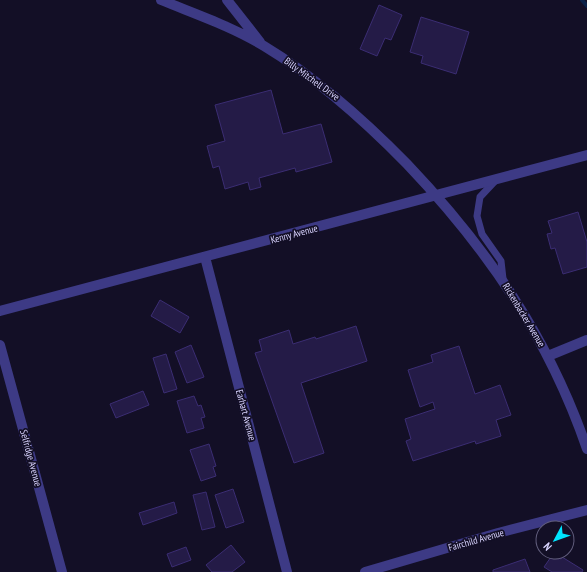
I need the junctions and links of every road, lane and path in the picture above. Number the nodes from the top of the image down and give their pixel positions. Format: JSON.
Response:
{"nodes":[{"id":1,"x":161,"y":0,"type":"edge"},
{"id":2,"x":227,"y":0,"type":"edge"},
{"id":3,"x":263,"y":45,"type":"junction"},
{"id":4,"x":587,"y":155,"type":"edge"},
{"id":5,"x":496,"y":180,"type":"junction"},
{"id":6,"x":437,"y":196,"type":"junction"},
{"id":7,"x":205,"y":257,"type":"junction"},
{"id":8,"x":503,"y":279,"type":"junction"},
{"id":9,"x":0,"y":311,"type":"edge"},
{"id":10,"x":587,"y":340,"type":"edge"},
{"id":11,"x":0,"y":344,"type":"edge"},
{"id":12,"x":548,"y":356,"type":"junction"},
{"id":13,"x":587,"y":449,"type":"edge"},
{"id":14,"x":587,"y":510,"type":"edge"},
{"id":15,"x":62,"y":572,"type":"edge"},
{"id":16,"x":287,"y":572,"type":"edge"},
{"id":17,"x":365,"y":572,"type":"edge"}],
"edges":[{"from":1,"to":3,"type":"street","name":"Billy Mitchell Drive"},
{"from":2,"to":3,"type":"street"},
{"from":3,"to":6,"type":"street","name":"Billy Mitchell Drive"},
{"from":4,"to":5,"type":"street","name":"Kenny Avenue"},
{"from":5,"to":6,"type":"street","name":"Kenny Avenue"},
{"from":5,"to":8,"type":"lane"},
{"from":6,"to":7,"type":"street","name":"Kenny Avenue"},
{"from":6,"to":8,"type":"street","name":"Rickenbacker Avenue"},
{"from":7,"to":9,"type":"street","name":"Kenny Avenue"},
{"from":7,"to":16,"type":"street","name":"Earhart Avenue"},
{"from":8,"to":12,"type":"street","name":"Rickenbacker Avenue"},
{"from":10,"to":12,"type":"street"},
{"from":11,"to":15,"type":"street","name":"Selfridge Avenue"},
{"from":12,"to":13,"type":"street","name":"Rickenbacker Avenue"},
{"from":14,"to":17,"type":"street","name":"Fairchild Avenue"}]}
